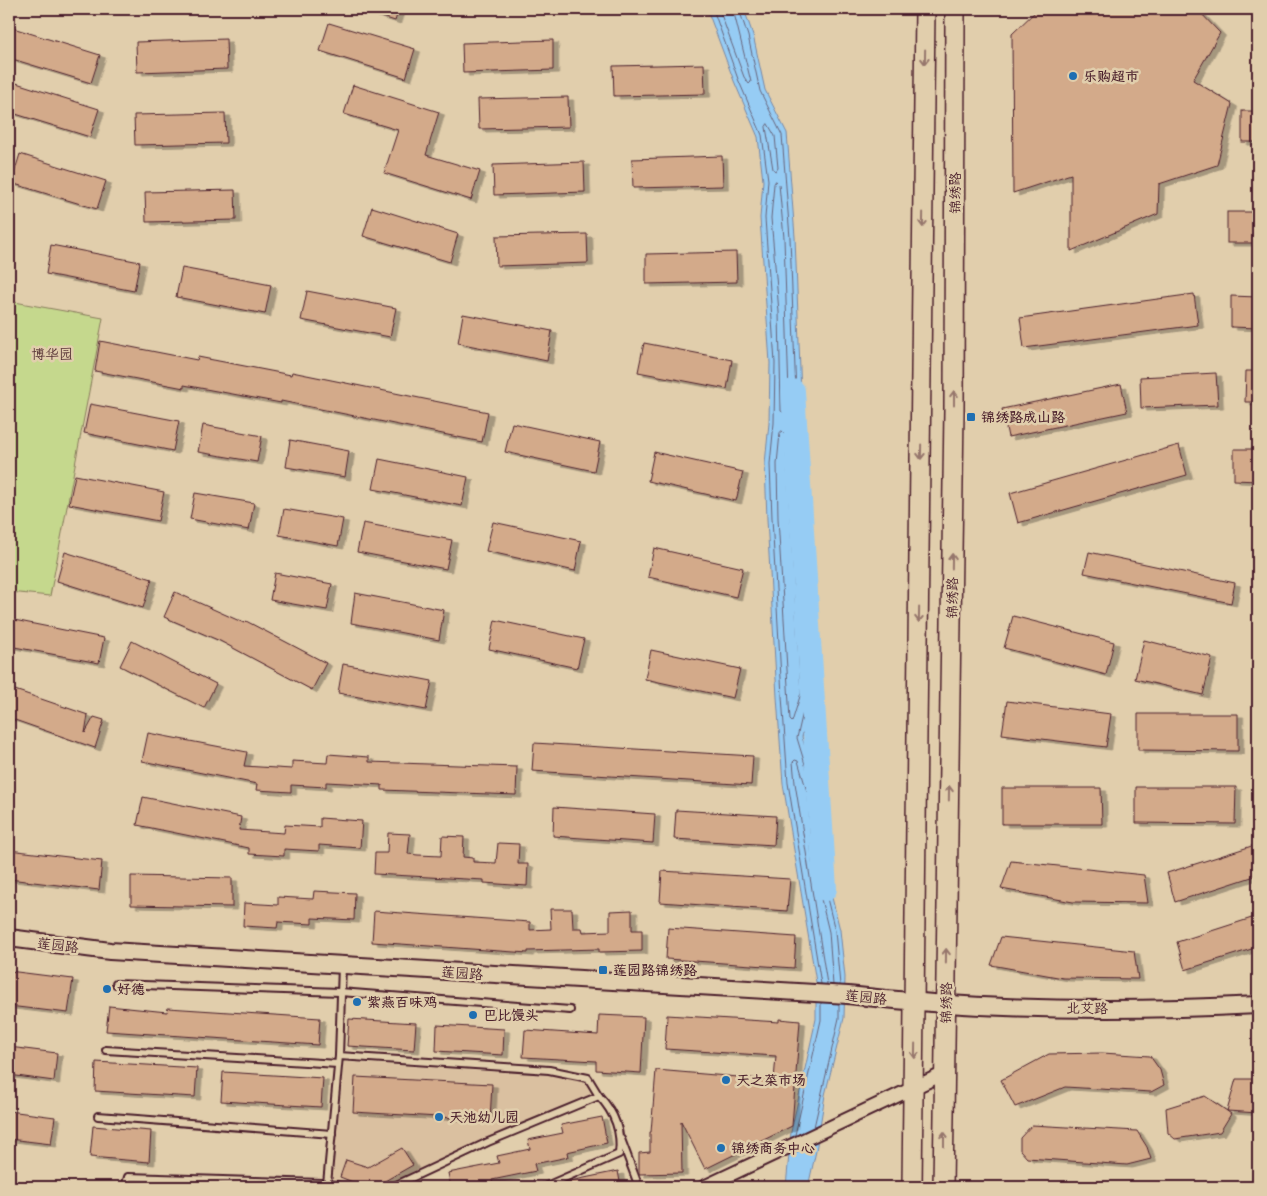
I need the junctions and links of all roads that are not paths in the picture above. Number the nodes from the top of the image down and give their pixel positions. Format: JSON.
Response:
{"nodes":[{"id":1,"x":925,"y":9,"type":"edge"},
{"id":2,"x":955,"y":9,"type":"edge"},
{"id":3,"x":9,"y":938,"type":"edge"},
{"id":4,"x":342,"y":965,"type":"junction"},
{"id":5,"x":116,"y":984,"type":"dead end"},
{"id":6,"x":340,"y":992,"type":"junction"},
{"id":7,"x":916,"y":1002,"type":"junction"},
{"id":8,"x":946,"y":1004,"type":"junction"},
{"id":9,"x":1258,"y":1005,"type":"edge"},
{"id":10,"x":570,"y":1010,"type":"dead end"},
{"id":11,"x":106,"y":1050,"type":"dead end"},
{"id":12,"x":339,"y":1056,"type":"junction"},
{"id":13,"x":338,"y":1064,"type":"junction"},
{"id":14,"x":944,"y":1073,"type":"junction"},
{"id":15,"x":914,"y":1086,"type":"junction"},
{"id":16,"x":599,"y":1096,"type":"junction"},
{"id":17,"x":98,"y":1116,"type":"dead end"},
{"id":18,"x":332,"y":1134,"type":"junction"},
{"id":19,"x":621,"y":1138,"type":"junction"},
{"id":20,"x":327,"y":1184,"type":"junction"},
{"id":21,"x":125,"y":1187,"type":"edge"},
{"id":22,"x":346,"y":1187,"type":"edge"},
{"id":23,"x":392,"y":1187,"type":"edge"},
{"id":24,"x":544,"y":1187,"type":"edge"},
{"id":25,"x":639,"y":1187,"type":"edge"},
{"id":26,"x":704,"y":1187,"type":"edge"},
{"id":27,"x":912,"y":1187,"type":"edge"},
{"id":28,"x":943,"y":1187,"type":"edge"}],
"edges":[{"from":1,"to":7,"type":"main road","one_way":true},
{"from":8,"to":2,"type":"main road","name":"锦绣路","one_way":true},
{"from":3,"to":4,"type":"street","name":"莲园路"},
{"from":4,"to":6,"type":"lane"},
{"from":4,"to":7,"type":"street","name":"莲园路"},
{"from":5,"to":6,"type":"lane"},
{"from":6,"to":10,"type":"lane"},
{"from":6,"to":12,"type":"lane"},
{"from":7,"to":8,"type":"street","name":"北艾路"},
{"from":7,"to":15,"type":"main road","one_way":true},
{"from":8,"to":9,"type":"street","name":"北艾路"},
{"from":8,"to":14,"type":"main road","name":"锦绣路"},
{"from":11,"to":13,"type":"lane"},
{"from":12,"to":13,"type":"lane"},
{"from":12,"to":16,"type":"lane"},
{"from":13,"to":18,"type":"lane"},
{"from":14,"to":15,"type":"street"},
{"from":28,"to":14,"type":"main road","name":"锦绣路","one_way":true},
{"from":15,"to":26,"type":"street"},
{"from":15,"to":27,"type":"main road"},
{"from":16,"to":19,"type":"lane"},
{"from":16,"to":23,"type":"lane"},
{"from":17,"to":18,"type":"lane"},
{"from":18,"to":20,"type":"lane"},
{"from":19,"to":24,"type":"lane"},
{"from":19,"to":25,"type":"lane"},
{"from":20,"to":21,"type":"lane"},
{"from":20,"to":22,"type":"lane"}]}
